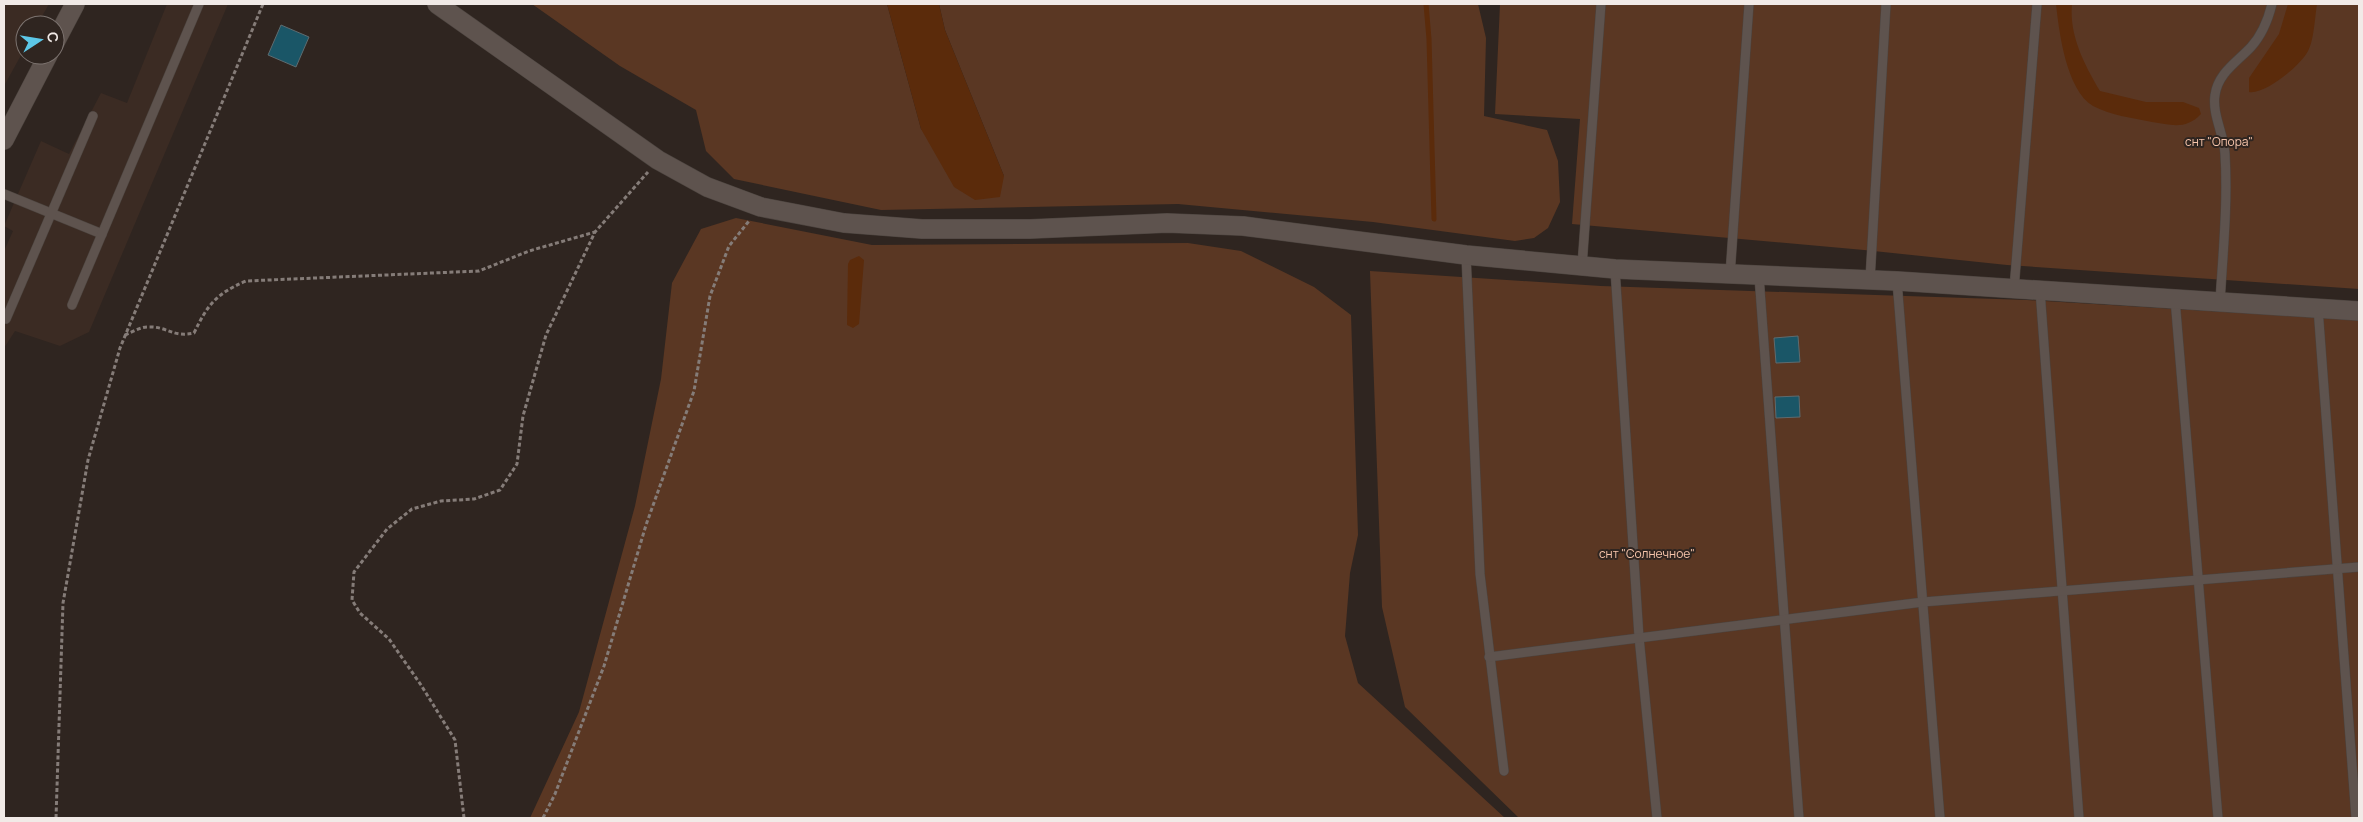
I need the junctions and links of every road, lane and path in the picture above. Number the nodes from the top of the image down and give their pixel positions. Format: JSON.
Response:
{"nodes":[{"id":1,"x":75,"y":4,"type":"edge"},
{"id":2,"x":199,"y":4,"type":"edge"},
{"id":3,"x":264,"y":4,"type":"edge"},
{"id":4,"x":437,"y":4,"type":"edge"},
{"id":5,"x":1601,"y":4,"type":"edge"},
{"id":6,"x":1749,"y":4,"type":"edge"},
{"id":7,"x":1886,"y":4,"type":"edge"},
{"id":8,"x":2037,"y":4,"type":"edge"},
{"id":9,"x":2272,"y":4,"type":"edge"},
{"id":10,"x":65,"y":23,"type":"edge"},
{"id":11,"x":43,"y":65,"type":"edge"},
{"id":12,"x":93,"y":116,"type":"dead end"},
{"id":13,"x":4,"y":140,"type":"edge"},
{"id":14,"x":658,"y":160,"type":"junction"},
{"id":15,"x":4,"y":194,"type":"edge"},
{"id":16,"x":761,"y":207,"type":"junction"},
{"id":17,"x":52,"y":213,"type":"junction"},
{"id":18,"x":595,"y":232,"type":"junction"},
{"id":19,"x":102,"y":234,"type":"junction"},
{"id":20,"x":1466,"y":255,"type":"junction"},
{"id":21,"x":1582,"y":266,"type":"junction"},
{"id":22,"x":1615,"y":269,"type":"junction"},
{"id":23,"x":1730,"y":275,"type":"junction"},
{"id":24,"x":1759,"y":276,"type":"junction"},
{"id":25,"x":1870,"y":280,"type":"junction"},
{"id":26,"x":1897,"y":281,"type":"junction"},
{"id":27,"x":2014,"y":289,"type":"junction"},
{"id":28,"x":2040,"y":290,"type":"junction"},
{"id":29,"x":2175,"y":299,"type":"junction"},
{"id":30,"x":2220,"y":302,"type":"junction"},
{"id":31,"x":72,"y":304,"type":"dead end"},
{"id":32,"x":2318,"y":308,"type":"junction"},
{"id":33,"x":2359,"y":311,"type":"edge"},
{"id":34,"x":6,"y":318,"type":"dead end"},
{"id":35,"x":125,"y":335,"type":"junction"},
{"id":36,"x":2359,"y":567,"type":"edge"},
{"id":37,"x":2337,"y":570,"type":"junction"},
{"id":38,"x":2199,"y":580,"type":"junction"},
{"id":39,"x":2061,"y":591,"type":"junction"},
{"id":40,"x":1923,"y":602,"type":"junction"},
{"id":41,"x":1783,"y":618,"type":"junction"},
{"id":42,"x":1639,"y":637,"type":"junction"},
{"id":43,"x":1489,"y":657,"type":"junction"},
{"id":44,"x":1504,"y":770,"type":"dead end"},
{"id":45,"x":56,"y":818,"type":"edge"},
{"id":46,"x":464,"y":818,"type":"edge"},
{"id":47,"x":543,"y":818,"type":"edge"},
{"id":48,"x":1657,"y":818,"type":"edge"},
{"id":49,"x":1799,"y":818,"type":"edge"},
{"id":50,"x":1940,"y":818,"type":"edge"},
{"id":51,"x":2079,"y":818,"type":"edge"},
{"id":52,"x":2218,"y":818,"type":"edge"},
{"id":53,"x":2356,"y":818,"type":"edge"}],
"edges":[{"from":1,"to":10,"type":"street"},
{"from":2,"to":19,"type":"lane"},
{"from":3,"to":35,"type":"path"},
{"from":4,"to":14,"type":"street"},
{"from":5,"to":21,"type":"lane"},
{"from":6,"to":23,"type":"lane"},
{"from":7,"to":25,"type":"lane"},
{"from":8,"to":27,"type":"lane"},
{"from":9,"to":30,"type":"lane"},
{"from":11,"to":13,"type":"street"},
{"from":12,"to":17,"type":"lane"},
{"from":14,"to":16,"type":"street"},
{"from":14,"to":18,"type":"path"},
{"from":15,"to":17,"type":"lane"},
{"from":16,"to":20,"type":"street"},
{"from":16,"to":47,"type":"path"},
{"from":17,"to":19,"type":"lane"},
{"from":17,"to":34,"type":"lane"},
{"from":18,"to":35,"type":"path"},
{"from":18,"to":46,"type":"path"},
{"from":19,"to":31,"type":"lane"},
{"from":20,"to":21,"type":"street"},
{"from":20,"to":43,"type":"lane"},
{"from":21,"to":22,"type":"street"},
{"from":22,"to":23,"type":"street"},
{"from":22,"to":42,"type":"lane"},
{"from":23,"to":24,"type":"street"},
{"from":24,"to":25,"type":"street"},
{"from":24,"to":41,"type":"lane"},
{"from":25,"to":26,"type":"street"},
{"from":26,"to":27,"type":"street"},
{"from":26,"to":40,"type":"lane"},
{"from":27,"to":28,"type":"street"},
{"from":28,"to":29,"type":"street"},
{"from":28,"to":39,"type":"lane"},
{"from":29,"to":30,"type":"street"},
{"from":29,"to":38,"type":"lane"},
{"from":30,"to":32,"type":"street"},
{"from":32,"to":33,"type":"street"},
{"from":32,"to":37,"type":"lane"},
{"from":35,"to":45,"type":"path"},
{"from":36,"to":37,"type":"lane"},
{"from":37,"to":38,"type":"lane"},
{"from":37,"to":53,"type":"lane"},
{"from":38,"to":39,"type":"lane"},
{"from":38,"to":52,"type":"lane"},
{"from":39,"to":40,"type":"lane"},
{"from":39,"to":51,"type":"lane"},
{"from":40,"to":41,"type":"lane"},
{"from":40,"to":50,"type":"lane"},
{"from":41,"to":42,"type":"lane"},
{"from":41,"to":49,"type":"lane"},
{"from":42,"to":43,"type":"lane"},
{"from":42,"to":48,"type":"lane"},
{"from":43,"to":44,"type":"lane"}]}
